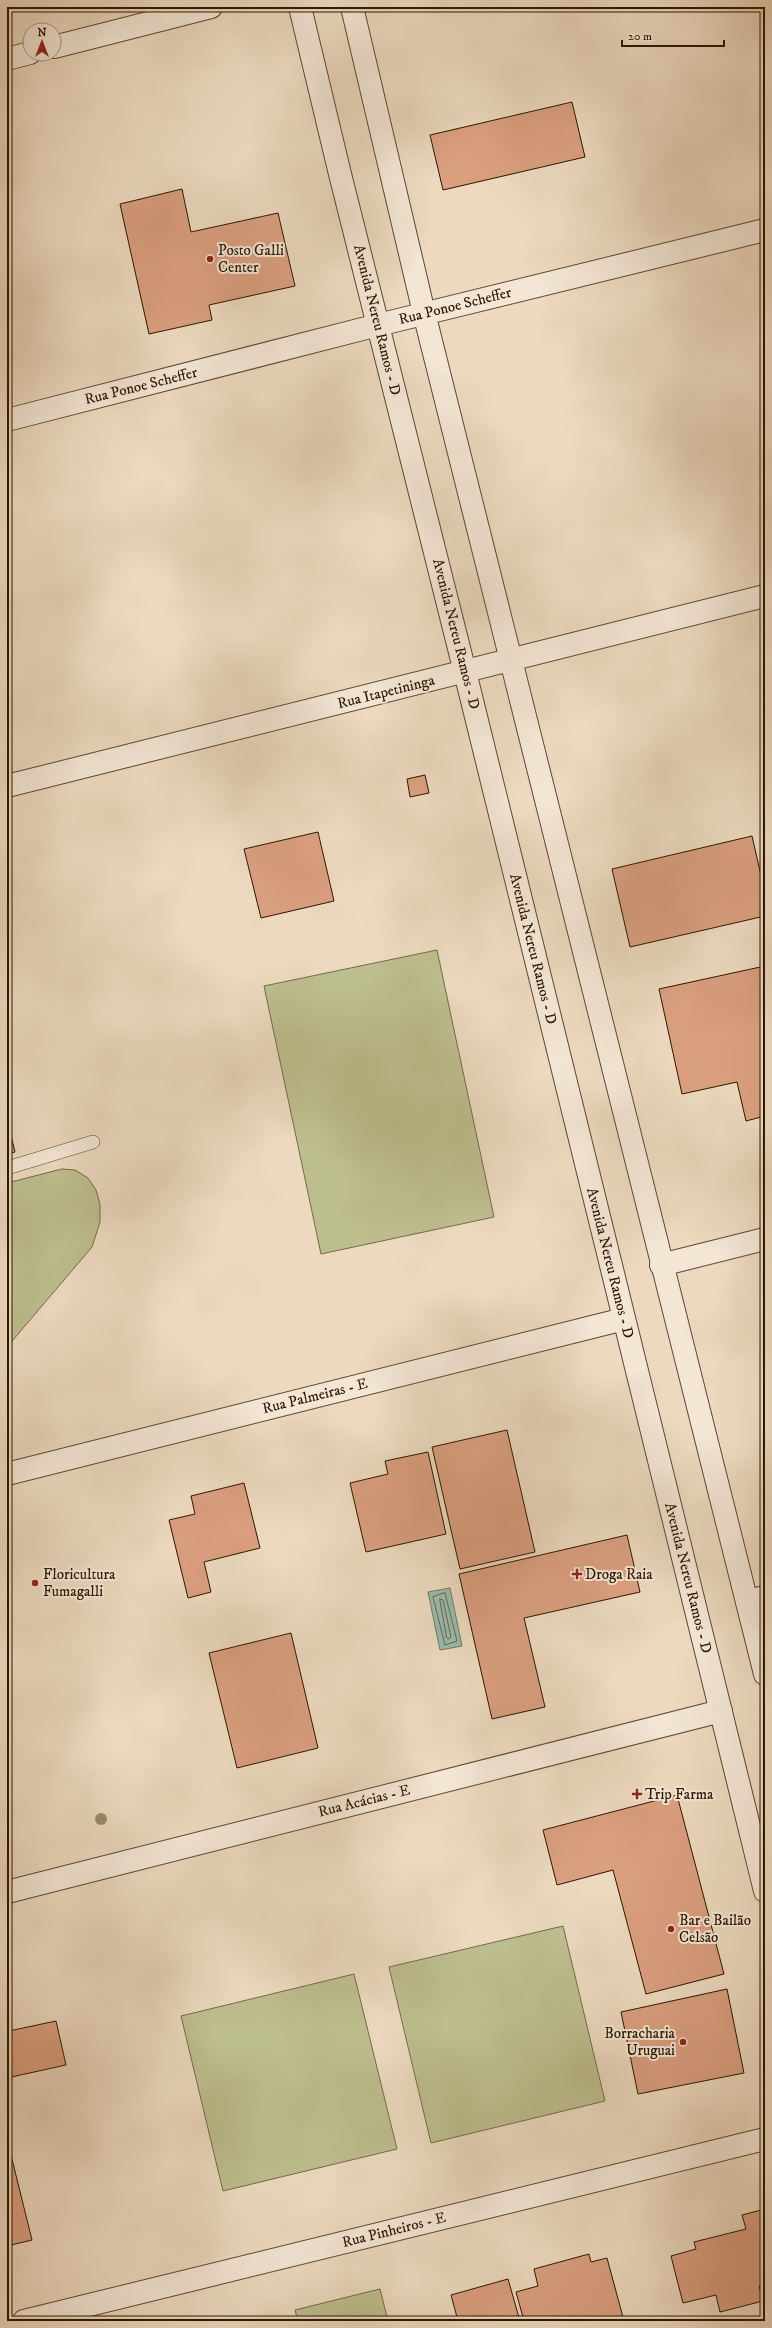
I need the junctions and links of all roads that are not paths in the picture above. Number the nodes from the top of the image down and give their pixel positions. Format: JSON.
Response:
{"nodes":[{"id":1,"x":211,"y":7,"type":"edge"},
{"id":2,"x":300,"y":7,"type":"edge"},
{"id":3,"x":352,"y":7,"type":"edge"},
{"id":4,"x":62,"y":45,"type":"edge"},
{"id":5,"x":22,"y":55,"type":"edge"},
{"id":6,"x":7,"y":58,"type":"edge"},
{"id":7,"x":765,"y":230,"type":"edge"},
{"id":8,"x":424,"y":313,"type":"junction"},
{"id":9,"x":378,"y":325,"type":"junction"},
{"id":10,"x":7,"y":420,"type":"edge"},
{"id":11,"x":765,"y":596,"type":"edge"},
{"id":12,"x":511,"y":660,"type":"junction"},
{"id":13,"x":465,"y":672,"type":"junction"},
{"id":14,"x":7,"y":786,"type":"edge"},
{"id":15,"x":92,"y":1142,"type":"dead end"},
{"id":16,"x":7,"y":1168,"type":"edge"},
{"id":17,"x":765,"y":1239,"type":"edge"},
{"id":18,"x":661,"y":1265,"type":"junction"},
{"id":19,"x":624,"y":1319,"type":"junction"},
{"id":20,"x":7,"y":1474,"type":"edge"},
{"id":21,"x":756,"y":1599,"type":"edge"},
{"id":22,"x":765,"y":1674,"type":"edge"},
{"id":23,"x":721,"y":1711,"type":"junction"},
{"id":24,"x":765,"y":1891,"type":"edge"},
{"id":25,"x":7,"y":1892,"type":"edge"},
{"id":26,"x":765,"y":2140,"type":"edge"},
{"id":27,"x":24,"y":2321,"type":"edge"}],
"edges":[{"from":1,"to":4,"type":"street"},
{"from":2,"to":9,"type":"street","name":"Avenida Nereu Ramos - D"},
{"from":3,"to":8,"type":"street"},
{"from":5,"to":6,"type":"street"},
{"from":7,"to":8,"type":"street","name":"Rua Ponoe Scheffer"},
{"from":8,"to":9,"type":"street","name":"Rua Ponoe Scheffer"},
{"from":8,"to":12,"type":"street"},
{"from":9,"to":10,"type":"street","name":"Rua Ponoe Scheffer"},
{"from":9,"to":13,"type":"street","name":"Avenida Nereu Ramos - D"},
{"from":11,"to":12,"type":"street","name":"Rua Itapetininga"},
{"from":12,"to":13,"type":"street","name":"Rua Itapetininga"},
{"from":12,"to":18,"type":"street"},
{"from":13,"to":14,"type":"street","name":"Rua Itapetininga"},
{"from":13,"to":19,"type":"street","name":"Avenida Nereu Ramos - D"},
{"from":15,"to":16,"type":"lane"},
{"from":17,"to":18,"type":"street"},
{"from":18,"to":21,"type":"street"},
{"from":19,"to":20,"type":"street","name":"Rua Palmeiras - E"},
{"from":19,"to":23,"type":"street","name":"Avenida Nereu Ramos - D"},
{"from":21,"to":22,"type":"street"},
{"from":23,"to":24,"type":"street","name":"Avenida Nereu Ramos - D"},
{"from":23,"to":25,"type":"street","name":"Rua Acácias - E"},
{"from":26,"to":27,"type":"street","name":"Rua Pinheiros - E"}]}
